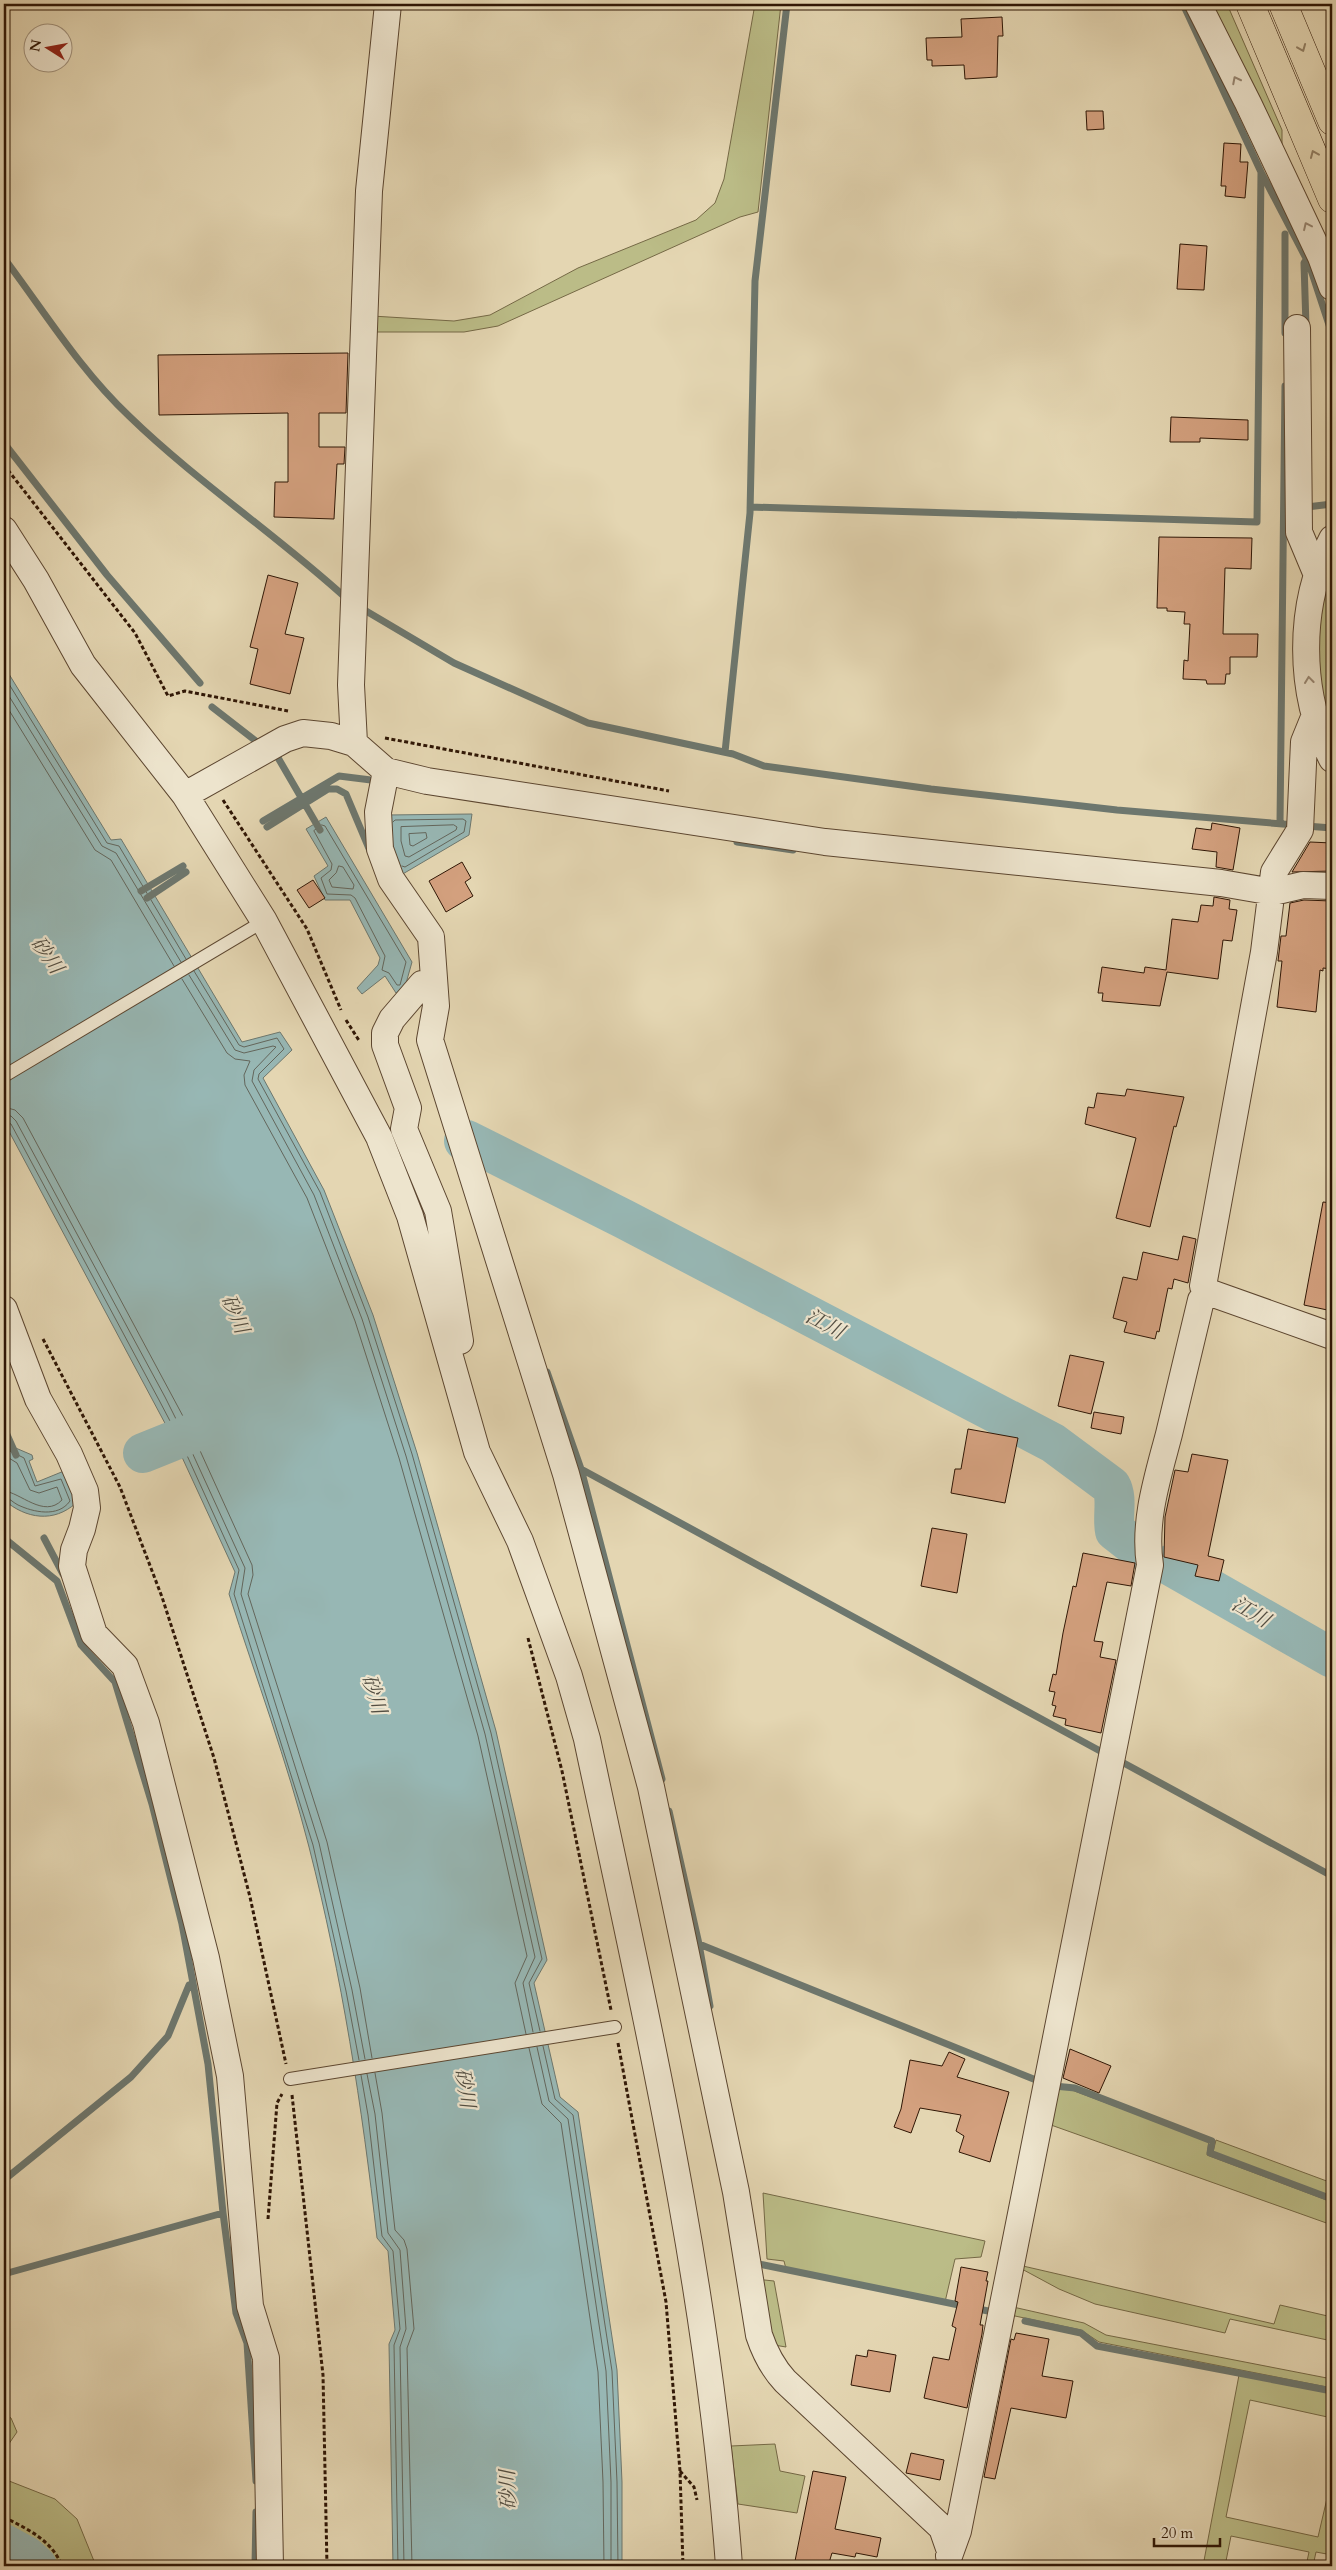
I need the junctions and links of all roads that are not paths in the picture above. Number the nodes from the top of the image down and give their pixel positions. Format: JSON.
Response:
{"nodes":[{"id":1,"x":388,"y":4,"type":"edge"},
{"id":2,"x":1198,"y":4,"type":"edge"},
{"id":3,"x":1250,"y":4,"type":"edge"},
{"id":4,"x":1283,"y":4,"type":"edge"},
{"id":5,"x":1332,"y":121,"type":"edge"},
{"id":6,"x":1332,"y":199,"type":"edge"},
{"id":7,"x":1332,"y":287,"type":"edge"},
{"id":8,"x":1297,"y":328,"type":"dead end"},
{"id":9,"x":4,"y":530,"type":"edge"},
{"id":10,"x":1332,"y":539,"type":"edge"},
{"id":11,"x":1317,"y":576,"type":"junction"},
{"id":12,"x":1315,"y":715,"type":"junction"},
{"id":13,"x":353,"y":737,"type":"junction"},
{"id":14,"x":1332,"y":759,"type":"edge"},
{"id":15,"x":384,"y":779,"type":"junction"},
{"id":16,"x":185,"y":795,"type":"junction"},
{"id":17,"x":1332,"y":886,"type":"edge"},
{"id":18,"x":1273,"y":892,"type":"junction"},
{"id":19,"x":253,"y":928,"type":"junction"},
{"id":20,"x":434,"y":982,"type":"junction"},
{"id":21,"x":4,"y":1076,"type":"edge"},
{"id":22,"x":1208,"y":1292,"type":"junction"},
{"id":23,"x":4,"y":1310,"type":"edge"},
{"id":24,"x":1332,"y":1336,"type":"edge"},
{"id":25,"x":454,"y":1371,"type":"junction"},
{"id":26,"x":615,"y":2027,"type":"dead end"},
{"id":27,"x":290,"y":2079,"type":"road end"},
{"id":28,"x":948,"y":2559,"type":"edge"},
{"id":29,"x":270,"y":2566,"type":"edge"},
{"id":30,"x":729,"y":2566,"type":"edge"}],
"edges":[{"from":1,"to":13,"type":"street"},
{"from":7,"to":2,"type":"street","one_way":true},
{"from":6,"to":3,"type":"highway","one_way":true},
{"from":4,"to":5,"type":"highway","one_way":true},
{"from":8,"to":11,"type":"street"},
{"from":9,"to":16,"type":"street"},
{"from":10,"to":11,"type":"street"},
{"from":12,"to":11,"type":"street","one_way":true},
{"from":12,"to":14,"type":"street"},
{"from":12,"to":18,"type":"street"},
{"from":13,"to":15,"type":"street"},
{"from":13,"to":16,"type":"street"},
{"from":15,"to":18,"type":"street"},
{"from":15,"to":20,"type":"street"},
{"from":16,"to":19,"type":"street"},
{"from":17,"to":18,"type":"street"},
{"from":18,"to":22,"type":"street"},
{"from":19,"to":21,"type":"lane"},
{"from":19,"to":25,"type":"street"},
{"from":20,"to":25,"type":"street"},
{"from":20,"to":28,"type":"street"},
{"from":22,"to":24,"type":"street"},
{"from":22,"to":28,"type":"street"},
{"from":23,"to":29,"type":"street"},
{"from":25,"to":30,"type":"street"},
{"from":26,"to":27,"type":"lane"}]}
